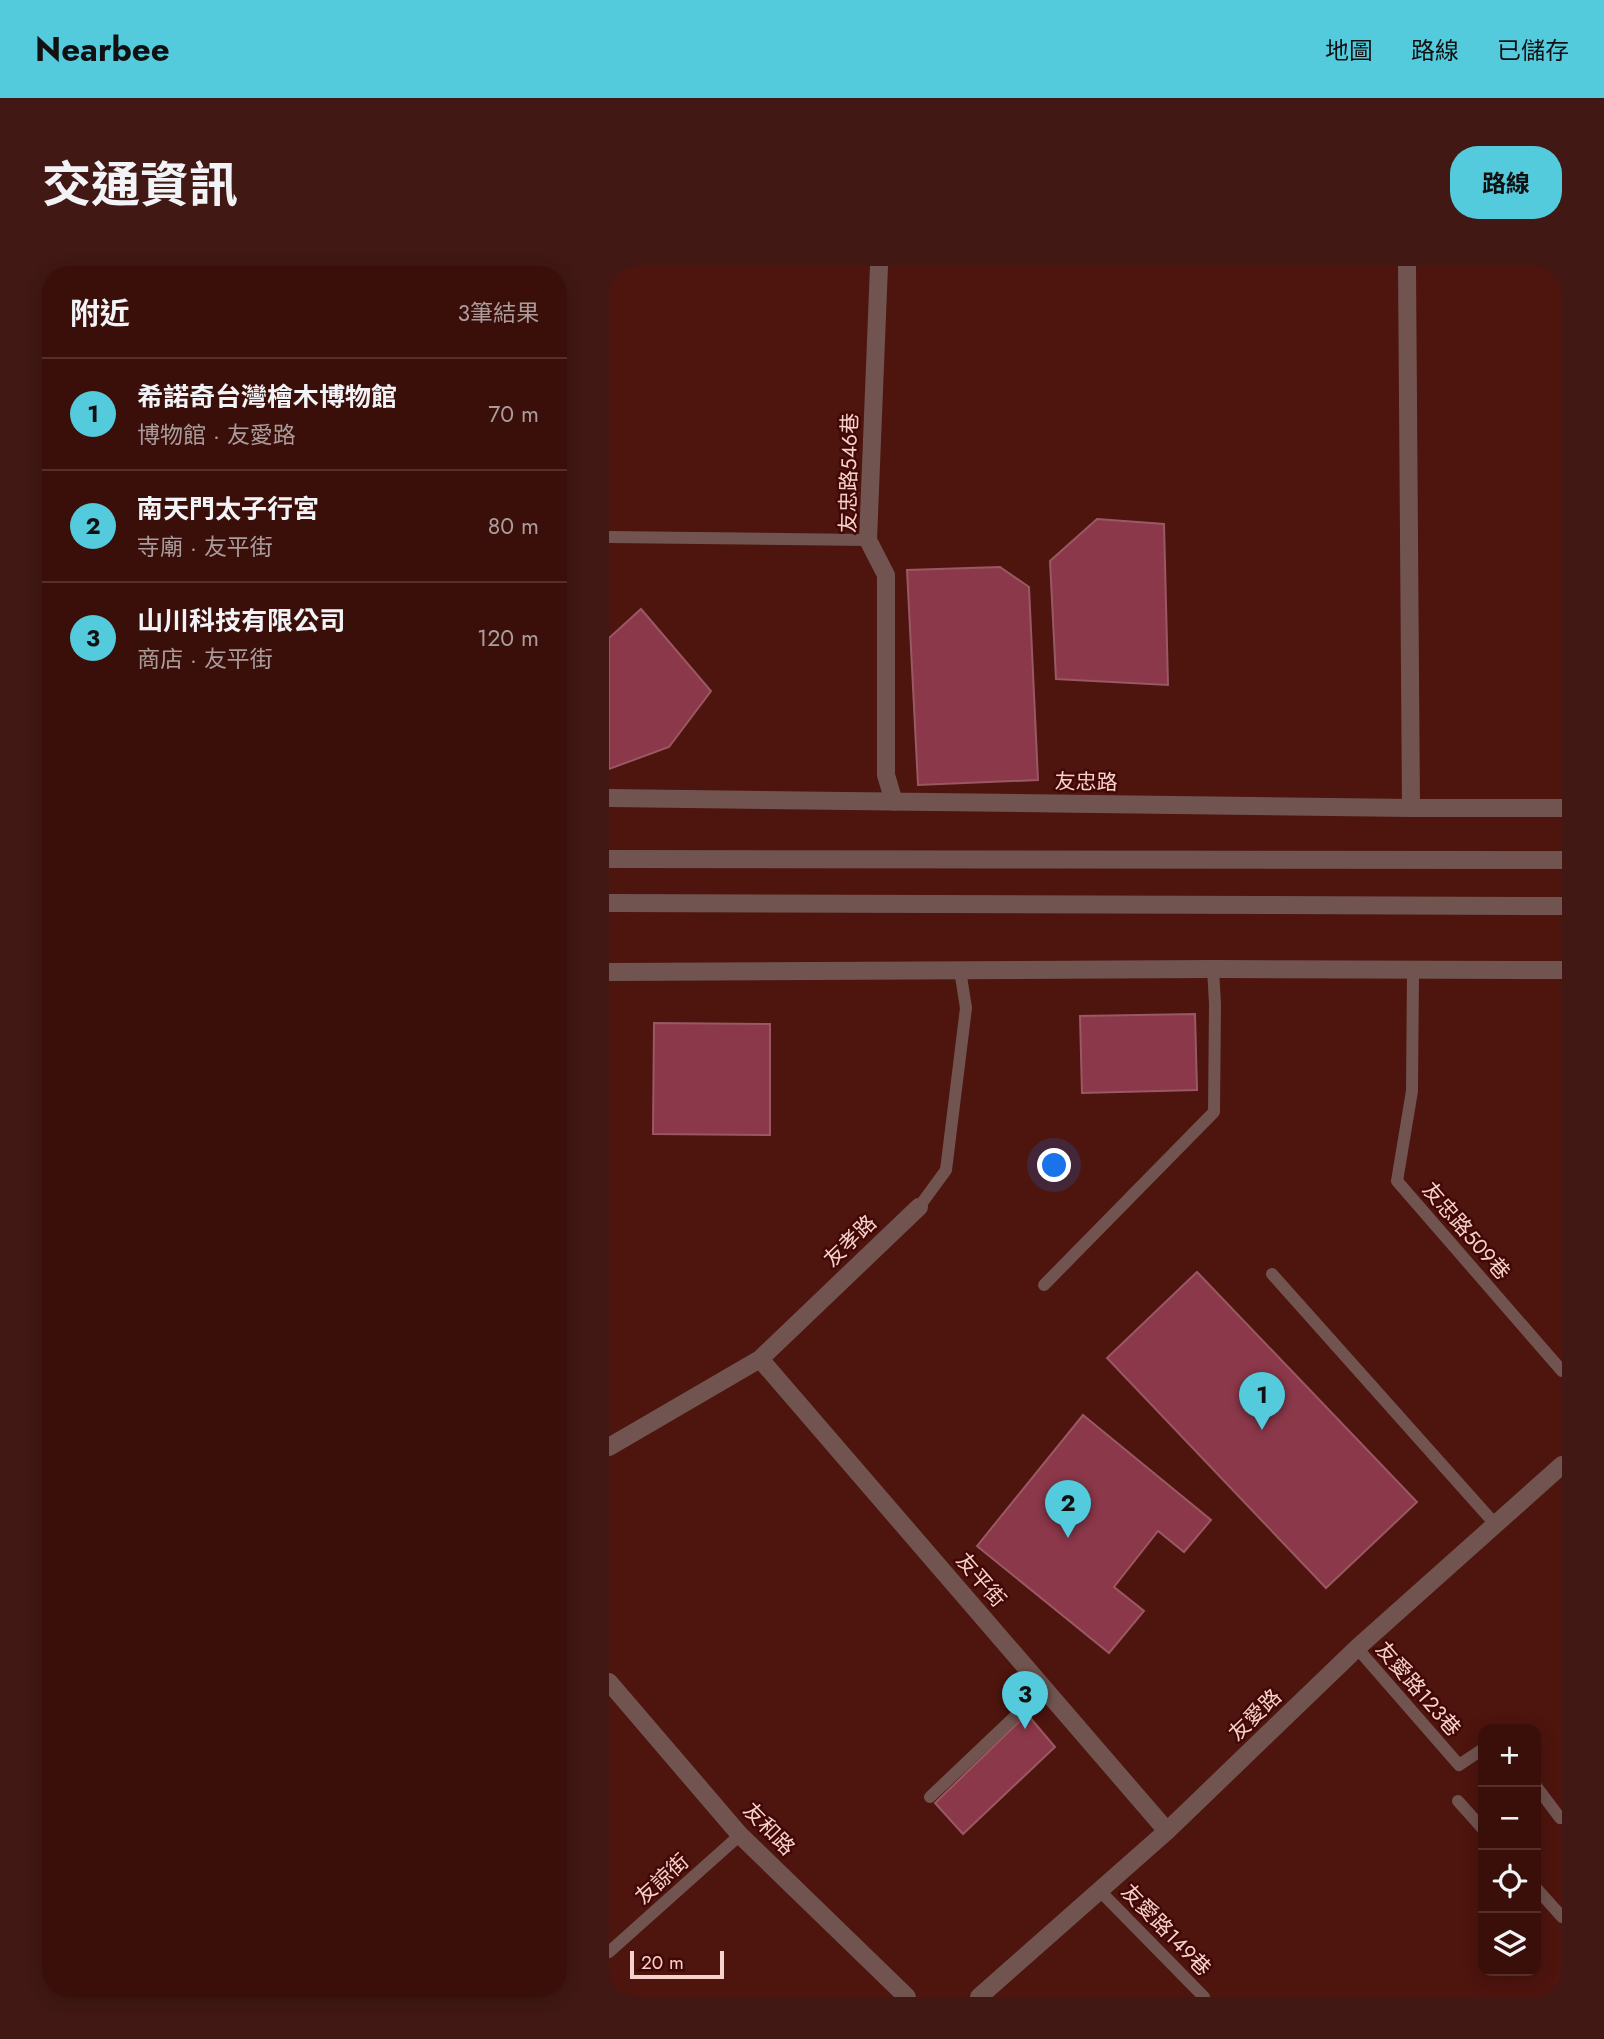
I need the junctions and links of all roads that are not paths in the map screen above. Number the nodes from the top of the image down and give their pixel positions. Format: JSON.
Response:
{"nodes":[{"id":1,"x":879,"y":266,"type":"edge"},
{"id":2,"x":1407,"y":266,"type":"edge"},
{"id":3,"x":609,"y":537,"type":"edge"},
{"id":4,"x":868,"y":540,"type":"junction"},
{"id":5,"x":609,"y":798,"type":"edge"},
{"id":6,"x":894,"y":802,"type":"junction"},
{"id":7,"x":1411,"y":808,"type":"junction"},
{"id":8,"x":1562,"y":808,"type":"edge"},
{"id":9,"x":609,"y":859,"type":"edge"},
{"id":10,"x":1562,"y":860,"type":"edge"},
{"id":11,"x":609,"y":903,"type":"edge"},
{"id":12,"x":1562,"y":906,"type":"edge"},
{"id":13,"x":1213,"y":969,"type":"junction"},
{"id":14,"x":960,"y":970,"type":"junction"},
{"id":15,"x":1562,"y":970,"type":"edge"},
{"id":16,"x":1413,"y":971,"type":"junction"},
{"id":17,"x":609,"y":972,"type":"edge"},
{"id":18,"x":919,"y":1207,"type":"joint"},
{"id":19,"x":1272,"y":1274,"type":"dead end"},
{"id":20,"x":1044,"y":1285,"type":"dead end"},
{"id":21,"x":759,"y":1359,"type":"junction"},
{"id":22,"x":1562,"y":1371,"type":"edge"},
{"id":23,"x":609,"y":1447,"type":"edge"},
{"id":24,"x":1562,"y":1465,"type":"edge"},
{"id":25,"x":1496,"y":1524,"type":"junction"},
{"id":26,"x":1357,"y":1648,"type":"junction"},
{"id":27,"x":609,"y":1682,"type":"edge"},
{"id":28,"x":1044,"y":1689,"type":"junction"},
{"id":29,"x":1478,"y":1752,"type":"edge"},
{"id":30,"x":1537,"y":1787,"type":"edge"},
{"id":31,"x":930,"y":1797,"type":"dead end"},
{"id":32,"x":1458,"y":1801,"type":"dead end"},
{"id":33,"x":1562,"y":1816,"type":"edge"},
{"id":34,"x":1478,"y":1823,"type":"edge"},
{"id":35,"x":1167,"y":1831,"type":"junction"},
{"id":36,"x":740,"y":1835,"type":"junction"},
{"id":37,"x":1100,"y":1891,"type":"junction"},
{"id":38,"x":1541,"y":1894,"type":"edge"},
{"id":39,"x":1562,"y":1917,"type":"edge"},
{"id":40,"x":609,"y":1952,"type":"edge"},
{"id":41,"x":907,"y":1997,"type":"edge"},
{"id":42,"x":979,"y":1997,"type":"edge"},
{"id":43,"x":1204,"y":1997,"type":"edge"}],
"edges":[{"from":1,"to":4,"type":"street","name":"友忠路546巷"},
{"from":2,"to":7,"type":"street"},
{"from":3,"to":4,"type":"lane"},
{"from":4,"to":6,"type":"street","name":"友忠路546巷"},
{"from":5,"to":6,"type":"street","name":"友忠路"},
{"from":6,"to":7,"type":"street","name":"友忠路"},
{"from":7,"to":8,"type":"street","name":"友忠路"},
{"from":9,"to":10,"type":"street"},
{"from":11,"to":12,"type":"street"},
{"from":13,"to":14,"type":"street"},
{"from":13,"to":16,"type":"street"},
{"from":13,"to":20,"type":"lane"},
{"from":14,"to":17,"type":"street"},
{"from":14,"to":18,"type":"lane","name":"友孝路"},
{"from":15,"to":16,"type":"street"},
{"from":16,"to":22,"type":"lane","name":"友忠路509巷"},
{"from":18,"to":21,"type":"street","name":"友孝路"},
{"from":19,"to":25,"type":"lane"},
{"from":21,"to":23,"type":"street","name":"友孝路"},
{"from":21,"to":28,"type":"street","name":"友平街"},
{"from":24,"to":25,"type":"street","name":"友愛路"},
{"from":25,"to":26,"type":"street","name":"友愛路"},
{"from":26,"to":29,"type":"lane","name":"友愛路123巷"},
{"from":26,"to":35,"type":"street","name":"友愛路"},
{"from":27,"to":36,"type":"street","name":"友和路"},
{"from":28,"to":31,"type":"lane"},
{"from":28,"to":35,"type":"street","name":"友平街"},
{"from":30,"to":33,"type":"lane"},
{"from":32,"to":34,"type":"lane"},
{"from":35,"to":37,"type":"street","name":"友愛路"},
{"from":36,"to":40,"type":"lane","name":"友諒街"},
{"from":36,"to":41,"type":"street","name":"友和路"},
{"from":37,"to":42,"type":"street","name":"友愛路"},
{"from":37,"to":43,"type":"lane","name":"友愛路149巷"},
{"from":38,"to":39,"type":"lane"}]}
